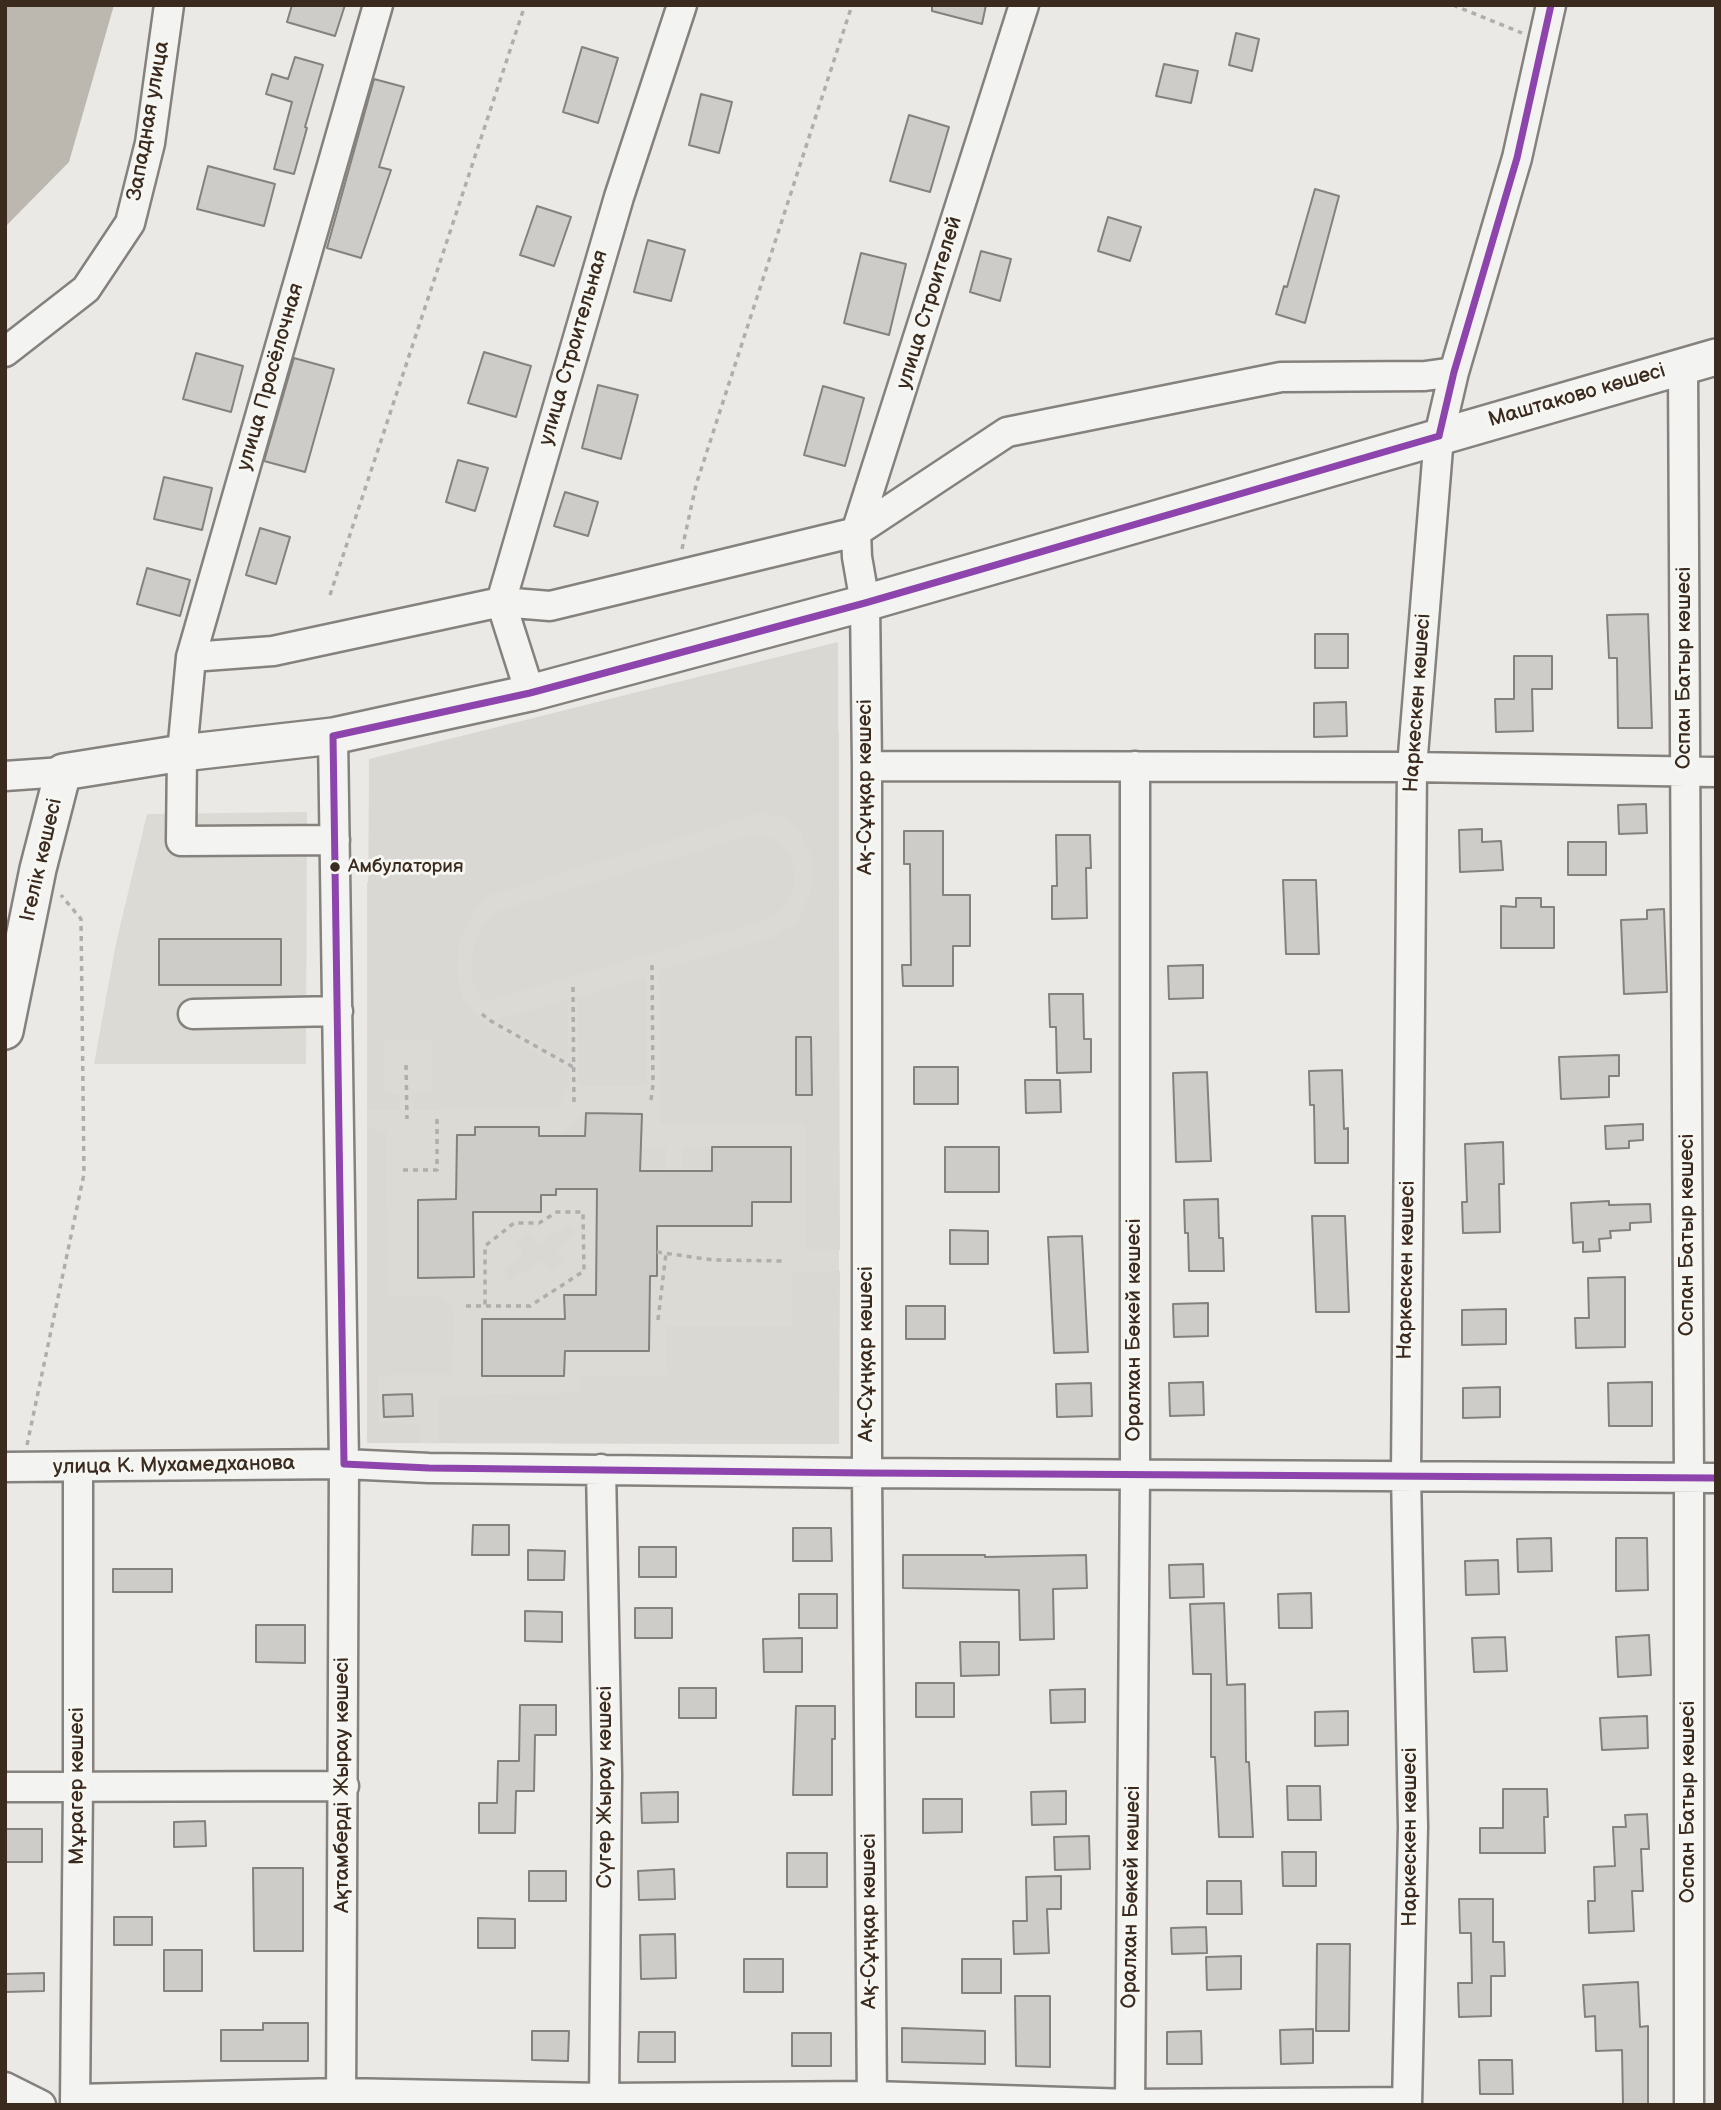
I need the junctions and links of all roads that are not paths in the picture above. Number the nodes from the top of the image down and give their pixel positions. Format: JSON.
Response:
{"nodes":[{"id":1,"x":169,"y":5,"type":"edge"},
{"id":2,"x":378,"y":5,"type":"edge"},
{"id":3,"x":682,"y":5,"type":"edge"},
{"id":4,"x":1024,"y":5,"type":"edge"},
{"id":5,"x":1551,"y":5,"type":"edge"},
{"id":6,"x":5,"y":352,"type":"edge"},
{"id":7,"x":1700,"y":361,"type":"edge"},
{"id":8,"x":1454,"y":372,"type":"junction"},
{"id":9,"x":1438,"y":436,"type":"junction"},
{"id":10,"x":856,"y":531,"type":"junction"},
{"id":11,"x":501,"y":602,"type":"junction"},
{"id":12,"x":865,"y":603,"type":"junction"},
{"id":13,"x":191,"y":657,"type":"junction"},
{"id":14,"x":530,"y":693,"type":"junction"},
{"id":15,"x":333,"y":736,"type":"junction"},
{"id":16,"x":182,"y":753,"type":"junction"},
{"id":17,"x":867,"y":766,"type":"junction"},
{"id":18,"x":1135,"y":766,"type":"junction"},
{"id":19,"x":1412,"y":766,"type":"junction"},
{"id":20,"x":1685,"y":771,"type":"junction"},
{"id":21,"x":63,"y":772,"type":"junction"},
{"id":22,"x":1716,"y":772,"type":"edge"},
{"id":23,"x":5,"y":776,"type":"edge"},
{"id":24,"x":335,"y":840,"type":"junction"},
{"id":25,"x":338,"y":1011,"type":"junction"},
{"id":26,"x":192,"y":1014,"type":"dead end"},
{"id":27,"x":5,"y":1031,"type":"edge"},
{"id":28,"x":344,"y":1464,"type":"junction"},
{"id":29,"x":14,"y":1468,"type":"edge"},
{"id":30,"x":78,"y":1468,"type":"junction"},
{"id":31,"x":601,"y":1469,"type":"junction"},
{"id":32,"x":867,"y":1473,"type":"junction"},
{"id":33,"x":1135,"y":1474,"type":"junction"},
{"id":34,"x":1406,"y":1474,"type":"junction"},
{"id":35,"x":1702,"y":1477,"type":"edge"},
{"id":36,"x":78,"y":1786,"type":"junction"},
{"id":37,"x":344,"y":1786,"type":"junction"},
{"id":38,"x":5,"y":1787,"type":"edge"},
{"id":39,"x":5,"y":2087,"type":"edge"},
{"id":40,"x":341,"y":2099,"type":"edge"},
{"id":41,"x":872,"y":2100,"type":"edge"},
{"id":42,"x":604,"y":2101,"type":"edge"},
{"id":43,"x":75,"y":2102,"type":"edge"},
{"id":44,"x":1407,"y":2103,"type":"edge"},
{"id":45,"x":1130,"y":2104,"type":"edge"},
{"id":46,"x":41,"y":2105,"type":"edge"},
{"id":47,"x":1689,"y":2105,"type":"edge"}],
"edges":[{"from":1,"to":6,"type":"street","name":"Западная улица"},
{"from":2,"to":13,"type":"street","name":"улица Просёлочная"},
{"from":3,"to":11,"type":"street","name":"улица Строительная"},
{"from":4,"to":10,"type":"street","name":"улица Строителей"},
{"from":5,"to":8,"type":"street","name":"Наркескен көшесі"},
{"from":7,"to":9,"type":"main road","name":"Маштаково көшесі"},
{"from":7,"to":20,"type":"street","name":"Оспан Батыр көшесі"},
{"from":8,"to":9,"type":"street","name":"Наркескен көшесі"},
{"from":8,"to":10,"type":"street"},
{"from":9,"to":12,"type":"main road","name":"Маштаково көшесі"},
{"from":9,"to":19,"type":"street","name":"Наркескен көшесі"},
{"from":10,"to":11,"type":"street"},
{"from":10,"to":12,"type":"street","name":"улица Строителей"},
{"from":11,"to":13,"type":"street"},
{"from":11,"to":14,"type":"street"},
{"from":12,"to":14,"type":"main road","name":"Маштаково көшесі"},
{"from":12,"to":17,"type":"street","name":"Ақ-Сұңқар көшесі"},
{"from":13,"to":16,"type":"street","name":"улица Просёлочная"},
{"from":14,"to":15,"type":"main road","name":"Маштаково көшесі"},
{"from":15,"to":16,"type":"main road","name":"Маштаково көшесі"},
{"from":15,"to":24,"type":"street","name":"Ақтамберді Жырау көшесі"},
{"from":16,"to":21,"type":"main road","name":"Маштаково көшесі"},
{"from":16,"to":24,"type":"street","name":"улица Просёлочная"},
{"from":17,"to":18,"type":"street"},
{"from":17,"to":32,"type":"street","name":"Ақ-Сұңқар көшесі"},
{"from":18,"to":19,"type":"street"},
{"from":18,"to":33,"type":"street","name":"Оралхан Бөкей көшесі"},
{"from":19,"to":20,"type":"street"},
{"from":19,"to":34,"type":"street","name":"Наркескен көшесі"},
{"from":20,"to":22,"type":"street"},
{"from":20,"to":35,"type":"street","name":"Оспан Батыр көшесі"},
{"from":21,"to":23,"type":"street"},
{"from":21,"to":27,"type":"main road","name":"Ігелік көшесі"},
{"from":24,"to":25,"type":"street","name":"Ақтамберді Жырау көшесі"},
{"from":25,"to":26,"type":"street"},
{"from":25,"to":28,"type":"street","name":"Ақтамберді Жырау көшесі"},
{"from":28,"to":30,"type":"street","name":"улица К. Мухамедханова"},
{"from":28,"to":31,"type":"street","name":"улица К. Мухамедханова"},
{"from":28,"to":37,"type":"street","name":"Ақтамберді Жырау көшесі"},
{"from":29,"to":30,"type":"street","name":"улица К. Мухамедханова"},
{"from":30,"to":36,"type":"street","name":"Мұрагер көшесі"},
{"from":31,"to":32,"type":"street","name":"улица К. Мухамедханова"},
{"from":31,"to":42,"type":"street","name":"Сүгер Жырау көшесі"},
{"from":32,"to":33,"type":"street","name":"улица К. Мухамедханова"},
{"from":32,"to":41,"type":"street","name":"Ақ-Сұңқар көшесі"},
{"from":33,"to":34,"type":"street","name":"улица К. Мухамедханова"},
{"from":33,"to":45,"type":"street","name":"Оралхан Бөкей көшесі"},
{"from":34,"to":35,"type":"street","name":"улица К. Мухамедханова"},
{"from":34,"to":44,"type":"street","name":"Наркескен көшесі"},
{"from":35,"to":47,"type":"street","name":"Оспан Батыр көшесі"},
{"from":36,"to":37,"type":"street"},
{"from":36,"to":38,"type":"street"},
{"from":36,"to":43,"type":"street","name":"Мұрагер көшесі"},
{"from":37,"to":40,"type":"street","name":"Ақтамберді Жырау көшесі"},
{"from":39,"to":46,"type":"street"},
{"from":40,"to":42,"type":"street"},
{"from":40,"to":43,"type":"street"},
{"from":41,"to":42,"type":"street"},
{"from":41,"to":45,"type":"street"},
{"from":44,"to":45,"type":"street"}]}
